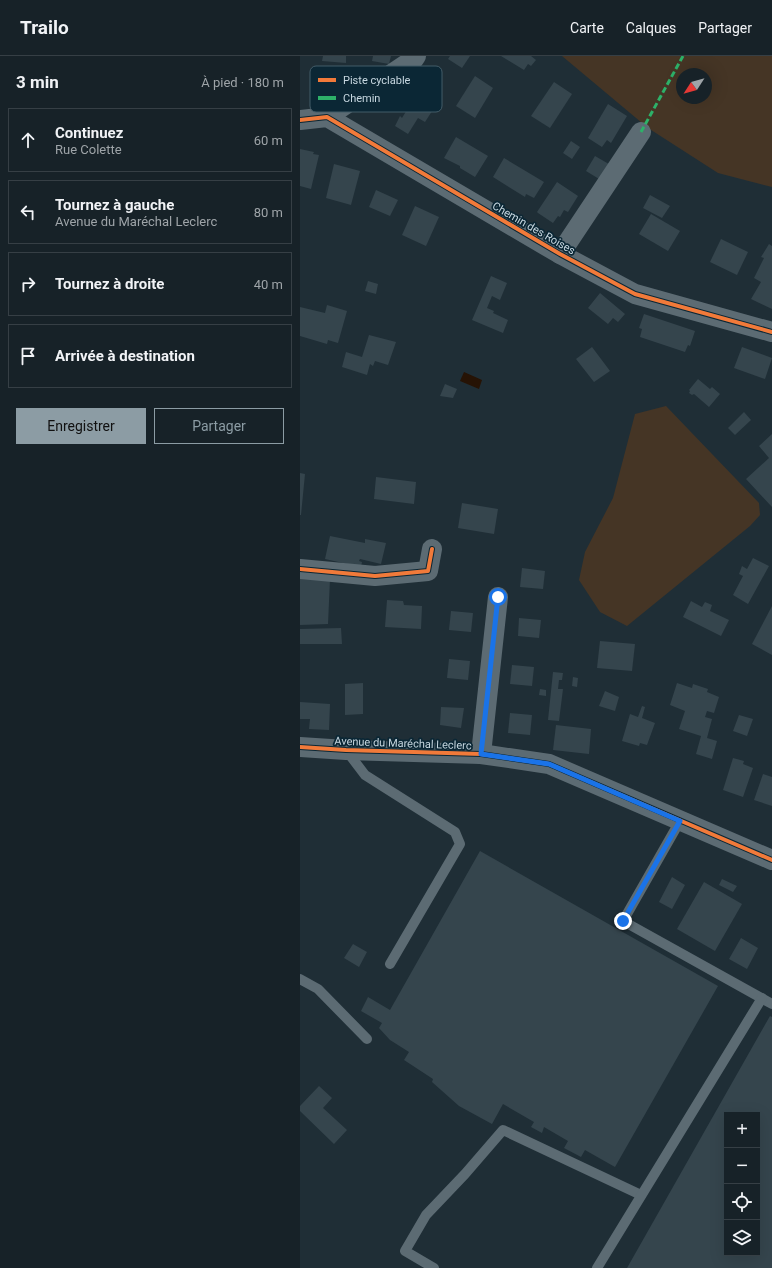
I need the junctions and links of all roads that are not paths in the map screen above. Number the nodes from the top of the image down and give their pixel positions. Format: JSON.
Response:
{"nodes":[{"id":1,"x":416,"y":56,"type":"edge"},
{"id":2,"x":404,"y":66,"type":"edge"},
{"id":3,"x":334,"y":112,"type":"edge"},
{"id":4,"x":327,"y":117,"type":"junction"},
{"id":5,"x":300,"y":120,"type":"edge"},
{"id":6,"x":641,"y":132,"type":"dead end"},
{"id":7,"x":560,"y":254,"type":"junction"},
{"id":8,"x":772,"y":332,"type":"edge"},
{"id":9,"x":432,"y":549,"type":"dead end"},
{"id":10,"x":300,"y":569,"type":"edge"},
{"id":11,"x":498,"y":597,"type":"dead end"},
{"id":12,"x":300,"y":747,"type":"edge"},
{"id":13,"x":346,"y":750,"type":"junction"},
{"id":14,"x":481,"y":754,"type":"junction"},
{"id":15,"x":680,"y":821,"type":"junction"},
{"id":16,"x":772,"y":860,"type":"edge"},
{"id":17,"x":390,"y":964,"type":"dead end"},
{"id":18,"x":300,"y":979,"type":"edge"},
{"id":19,"x":762,"y":998,"type":"junction"},
{"id":20,"x":772,"y":1004,"type":"edge"},
{"id":21,"x":367,"y":1039,"type":"dead end"},
{"id":22,"x":641,"y":1195,"type":"junction"},
{"id":23,"x":434,"y":1268,"type":"edge"},
{"id":24,"x":597,"y":1268,"type":"edge"}],
"edges":[{"from":1,"to":2,"type":"street"},
{"from":3,"to":4,"type":"street"},
{"from":4,"to":5,"type":"street"},
{"from":4,"to":7,"type":"street","name":"Chemin des Roises"},
{"from":6,"to":7,"type":"street"},
{"from":7,"to":8,"type":"street","name":"Chemin des Roises"},
{"from":9,"to":10,"type":"street"},
{"from":11,"to":14,"type":"street"},
{"from":12,"to":13,"type":"street","name":"Avenue du Maréchal Leclerc"},
{"from":13,"to":14,"type":"street","name":"Avenue du Maréchal Leclerc"},
{"from":13,"to":17,"type":"lane"},
{"from":14,"to":15,"type":"street","name":"Avenue du Maréchal Leclerc"},
{"from":15,"to":16,"type":"street","name":"Avenue du Maréchal Leclerc"},
{"from":15,"to":19,"type":"lane"},
{"from":18,"to":21,"type":"lane"},
{"from":19,"to":20,"type":"lane"},
{"from":19,"to":22,"type":"lane"},
{"from":22,"to":23,"type":"lane"},
{"from":22,"to":24,"type":"lane"}]}
